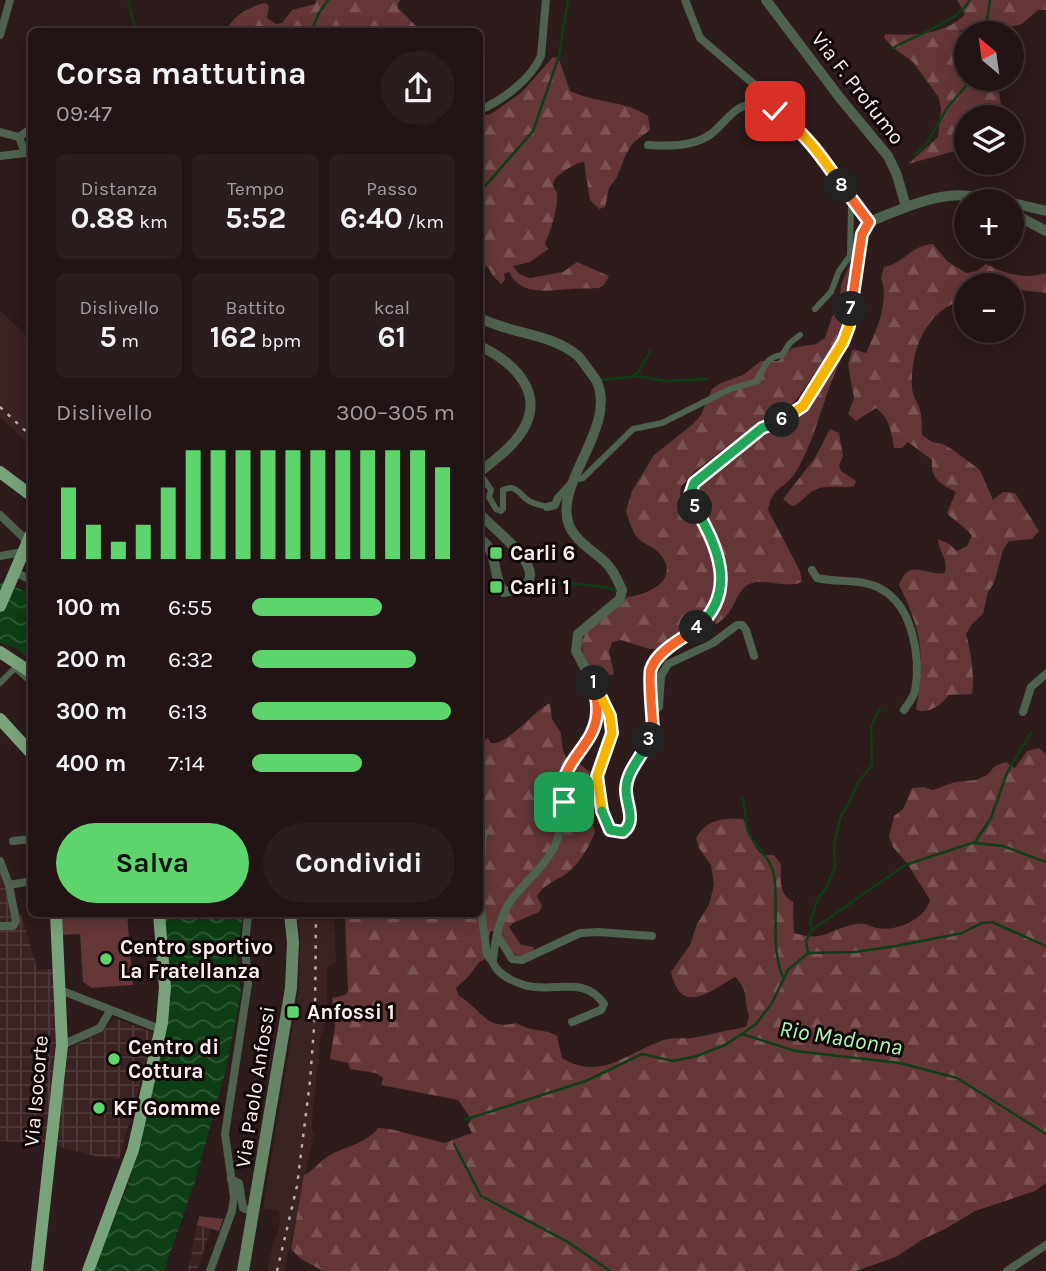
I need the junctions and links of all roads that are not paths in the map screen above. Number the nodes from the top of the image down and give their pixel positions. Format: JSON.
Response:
{"nodes":[{"id":1,"x":10,"y":0,"type":"edge"},
{"id":2,"x":546,"y":0,"type":"edge"},
{"id":3,"x":685,"y":0,"type":"edge"},
{"id":4,"x":766,"y":0,"type":"edge"},
{"id":5,"x":0,"y":35,"type":"edge"},
{"id":6,"x":483,"y":109,"type":"edge"},
{"id":7,"x":794,"y":124,"type":"junction"},
{"id":8,"x":28,"y":131,"type":"edge"},
{"id":9,"x":0,"y":132,"type":"edge"},
{"id":10,"x":19,"y":137,"type":"junction"},
{"id":11,"x":648,"y":145,"type":"dead end"},
{"id":12,"x":28,"y":153,"type":"edge"},
{"id":13,"x":0,"y":156,"type":"edge"},
{"id":14,"x":954,"y":195,"type":"edge"},
{"id":15,"x":853,"y":203,"type":"junction"},
{"id":16,"x":1024,"y":206,"type":"edge"},
{"id":17,"x":906,"y":207,"type":"junction"},
{"id":18,"x":1046,"y":211,"type":"edge"},
{"id":19,"x":1024,"y":220,"type":"edge"},
{"id":20,"x":869,"y":222,"type":"junction"},
{"id":21,"x":1046,"y":232,"type":"edge"},
{"id":22,"x":815,"y":309,"type":"dead end"},
{"id":23,"x":483,"y":319,"type":"edge"},
{"id":24,"x":800,"y":335,"type":"dead end"},
{"id":25,"x":483,"y":347,"type":"edge"},
{"id":26,"x":483,"y":469,"type":"edge"},
{"id":27,"x":0,"y":472,"type":"edge"},
{"id":28,"x":483,"y":480,"type":"edge"},
{"id":29,"x":574,"y":480,"type":"junction"},
{"id":30,"x":28,"y":493,"type":"edge"},
{"id":31,"x":547,"y":507,"type":"joint"},
{"id":32,"x":0,"y":515,"type":"edge"},
{"id":33,"x":483,"y":517,"type":"edge"},
{"id":34,"x":28,"y":542,"type":"edge"},
{"id":35,"x":483,"y":542,"type":"edge"},
{"id":36,"x":0,"y":556,"type":"edge"},
{"id":37,"x":812,"y":570,"type":"dead end"},
{"id":38,"x":14,"y":572,"type":"junction"},
{"id":39,"x":28,"y":578,"type":"edge"},
{"id":40,"x":0,"y":606,"type":"edge"},
{"id":41,"x":0,"y":652,"type":"edge"},
{"id":42,"x":754,"y":656,"type":"dead end"},
{"id":43,"x":28,"y":670,"type":"edge"},
{"id":44,"x":1046,"y":674,"type":"edge"},
{"id":45,"x":28,"y":679,"type":"edge"},
{"id":46,"x":592,"y":681,"type":"junction"},
{"id":47,"x":0,"y":683,"type":"edge"},
{"id":48,"x":904,"y":710,"type":"dead end"},
{"id":49,"x":653,"y":712,"type":"junction"},
{"id":50,"x":1023,"y":712,"type":"dead end"},
{"id":51,"x":0,"y":719,"type":"edge"},
{"id":52,"x":28,"y":750,"type":"edge"},
{"id":53,"x":28,"y":839,"type":"edge"},
{"id":54,"x":13,"y":841,"type":"dead end"},
{"id":55,"x":0,"y":861,"type":"edge"},
{"id":56,"x":28,"y":882,"type":"edge"},
{"id":57,"x":9,"y":885,"type":"junction"},
{"id":58,"x":57,"y":917,"type":"edge"},
{"id":59,"x":159,"y":917,"type":"edge"},
{"id":60,"x":248,"y":917,"type":"edge"},
{"id":61,"x":290,"y":917,"type":"edge"},
{"id":62,"x":482,"y":917,"type":"edge"},
{"id":63,"x":0,"y":926,"type":"edge"},
{"id":64,"x":497,"y":935,"type":"junction"},
{"id":65,"x":652,"y":936,"type":"dead end"},
{"id":66,"x":493,"y":960,"type":"junction"},
{"id":67,"x":61,"y":990,"type":"junction"},
{"id":68,"x":110,"y":1011,"type":"junction"},
{"id":69,"x":572,"y":1022,"type":"dead end"},
{"id":70,"x":160,"y":1030,"type":"junction"},
{"id":71,"x":62,"y":1045,"type":"junction"},
{"id":72,"x":231,"y":1179,"type":"junction"},
{"id":73,"x":253,"y":1212,"type":"junction"},
{"id":74,"x":1046,"y":1245,"type":"edge"},
{"id":75,"x":37,"y":1271,"type":"edge"},
{"id":76,"x":88,"y":1271,"type":"edge"},
{"id":77,"x":210,"y":1271,"type":"edge"},
{"id":78,"x":243,"y":1271,"type":"edge"},
{"id":79,"x":1007,"y":1271,"type":"edge"}],
"edges":[{"from":1,"to":5,"type":"street"},
{"from":2,"to":6,"type":"street"},
{"from":3,"to":7,"type":"street"},
{"from":4,"to":17,"type":"street","name":"Via F. Profumo"},
{"from":7,"to":11,"type":"street"},
{"from":7,"to":15,"type":"street"},
{"from":8,"to":10,"type":"street"},
{"from":9,"to":10,"type":"street"},
{"from":10,"to":12,"type":"street"},
{"from":12,"to":13,"type":"street"},
{"from":14,"to":17,"type":"street"},
{"from":15,"to":20,"type":"street"},
{"from":15,"to":22,"type":"street"},
{"from":16,"to":18,"type":"street"},
{"from":17,"to":20,"type":"street"},
{"from":19,"to":21,"type":"street"},
{"from":20,"to":49,"type":"street"},
{"from":23,"to":29,"type":"street"},
{"from":24,"to":29,"type":"street"},
{"from":25,"to":26,"type":"street"},
{"from":27,"to":30,"type":"main road"},
{"from":28,"to":31,"type":"street"},
{"from":29,"to":31,"type":"street"},
{"from":29,"to":46,"type":"street"},
{"from":32,"to":34,"type":"street"},
{"from":33,"to":35,"type":"street"},
{"from":34,"to":36,"type":"street"},
{"from":34,"to":38,"type":"main road"},
{"from":37,"to":48,"type":"street"},
{"from":38,"to":39,"type":"street"},
{"from":38,"to":40,"type":"main road"},
{"from":41,"to":43,"type":"main road"},
{"from":42,"to":49,"type":"street"},
{"from":44,"to":50,"type":"street"},
{"from":45,"to":47,"type":"street"},
{"from":46,"to":49,"type":"street"},
{"from":46,"to":64,"type":"street"},
{"from":51,"to":52,"type":"main road"},
{"from":53,"to":54,"type":"street"},
{"from":55,"to":57,"type":"street"},
{"from":56,"to":57,"type":"street"},
{"from":57,"to":63,"type":"street"},
{"from":58,"to":67,"type":"main road","name":"Via Isocorte"},
{"from":59,"to":70,"type":"main road"},
{"from":60,"to":72,"type":"street"},
{"from":61,"to":73,"type":"main road","name":"Via Paolo Anfossi"},
{"from":62,"to":66,"type":"street"},
{"from":64,"to":65,"type":"street"},
{"from":64,"to":66,"type":"street"},
{"from":66,"to":69,"type":"street"},
{"from":67,"to":68,"type":"street"},
{"from":67,"to":71,"type":"main road","name":"Via Isocorte"},
{"from":68,"to":70,"type":"street"},
{"from":68,"to":71,"type":"street"},
{"from":70,"to":76,"type":"main road"},
{"from":71,"to":75,"type":"main road","name":"Via Isocorte"},
{"from":72,"to":73,"type":"street"},
{"from":72,"to":77,"type":"street"},
{"from":73,"to":78,"type":"main road","name":"Via Paolo Anfossi"},
{"from":74,"to":79,"type":"street"}]}
